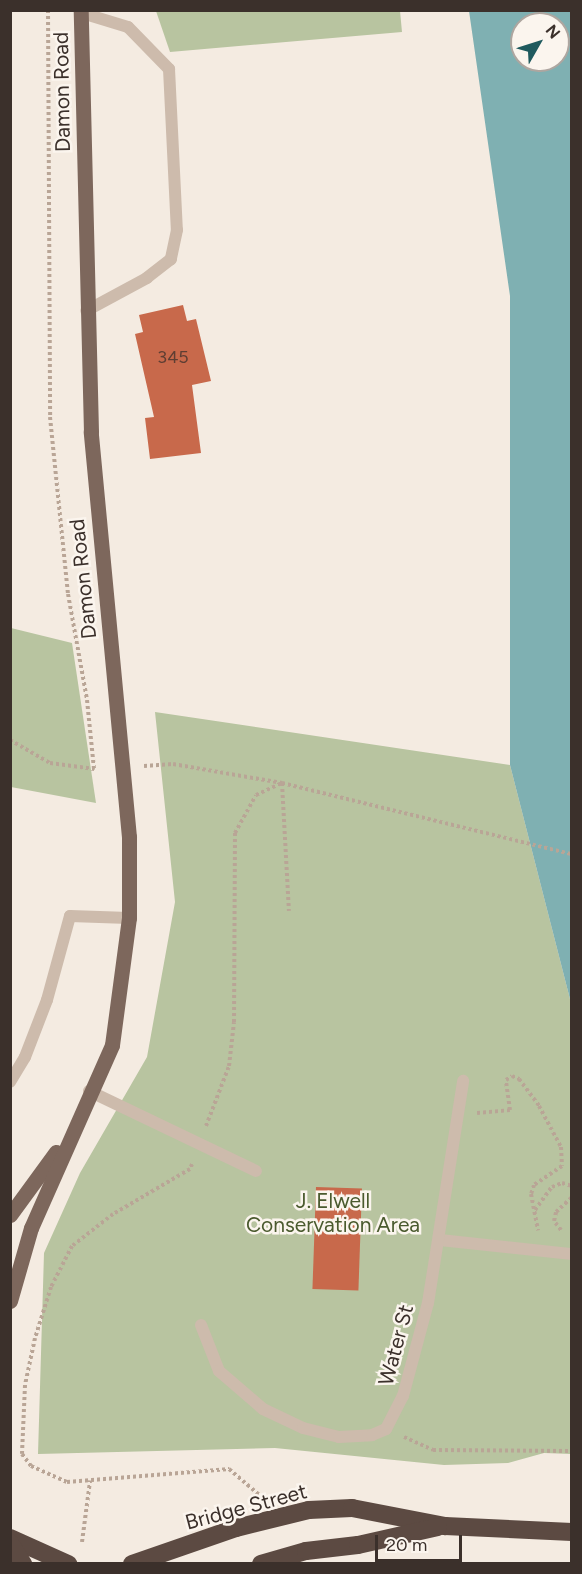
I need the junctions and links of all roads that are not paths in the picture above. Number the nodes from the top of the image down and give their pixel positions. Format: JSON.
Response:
{"nodes":[{"id":1,"x":81,"y":12,"type":"edge"},
{"id":2,"x":86,"y":311,"type":"junction"},
{"id":3,"x":129,"y":918,"type":"junction"},
{"id":4,"x":463,"y":1081,"type":"dead end"},
{"id":5,"x":10,"y":1082,"type":"edge"},
{"id":6,"x":89,"y":1091,"type":"junction"},
{"id":7,"x":71,"y":1133,"type":"junction"},
{"id":8,"x":256,"y":1171,"type":"dead end"},
{"id":9,"x":10,"y":1215,"type":"edge"},
{"id":10,"x":440,"y":1240,"type":"junction"},
{"id":11,"x":572,"y":1254,"type":"edge"},
{"id":12,"x":10,"y":1301,"type":"edge"},
{"id":13,"x":201,"y":1325,"type":"dead end"},
{"id":14,"x":445,"y":1526,"type":"junction"},
{"id":15,"x":572,"y":1533,"type":"edge"},
{"id":16,"x":10,"y":1538,"type":"edge"},
{"id":17,"x":10,"y":1544,"type":"edge"},
{"id":18,"x":23,"y":1563,"type":"edge"},
{"id":19,"x":68,"y":1563,"type":"edge"},
{"id":20,"x":132,"y":1563,"type":"edge"},
{"id":21,"x":261,"y":1563,"type":"edge"}],
"edges":[{"from":1,"to":2,"type":"main road","name":"Damon Road"},
{"from":1,"to":2,"type":"lane"},
{"from":2,"to":3,"type":"main road","name":"Damon Road"},
{"from":3,"to":5,"type":"lane"},
{"from":3,"to":6,"type":"main road","name":"Damon Road"},
{"from":4,"to":10,"type":"lane","name":"Water St"},
{"from":6,"to":7,"type":"main road","name":"Damon Road"},
{"from":6,"to":8,"type":"lane"},
{"from":7,"to":9,"type":"main road","name":"Damon Road"},
{"from":7,"to":12,"type":"main road","name":"Damon Road"},
{"from":10,"to":11,"type":"lane"},
{"from":10,"to":13,"type":"lane","name":"Water St"},
{"from":14,"to":15,"type":"highway","name":"Bridge Street"},
{"from":14,"to":20,"type":"highway","name":"Bridge Street"},
{"from":14,"to":21,"type":"highway","name":"Bridge Street"},
{"from":16,"to":19,"type":"highway"},
{"from":17,"to":18,"type":"highway"}]}
